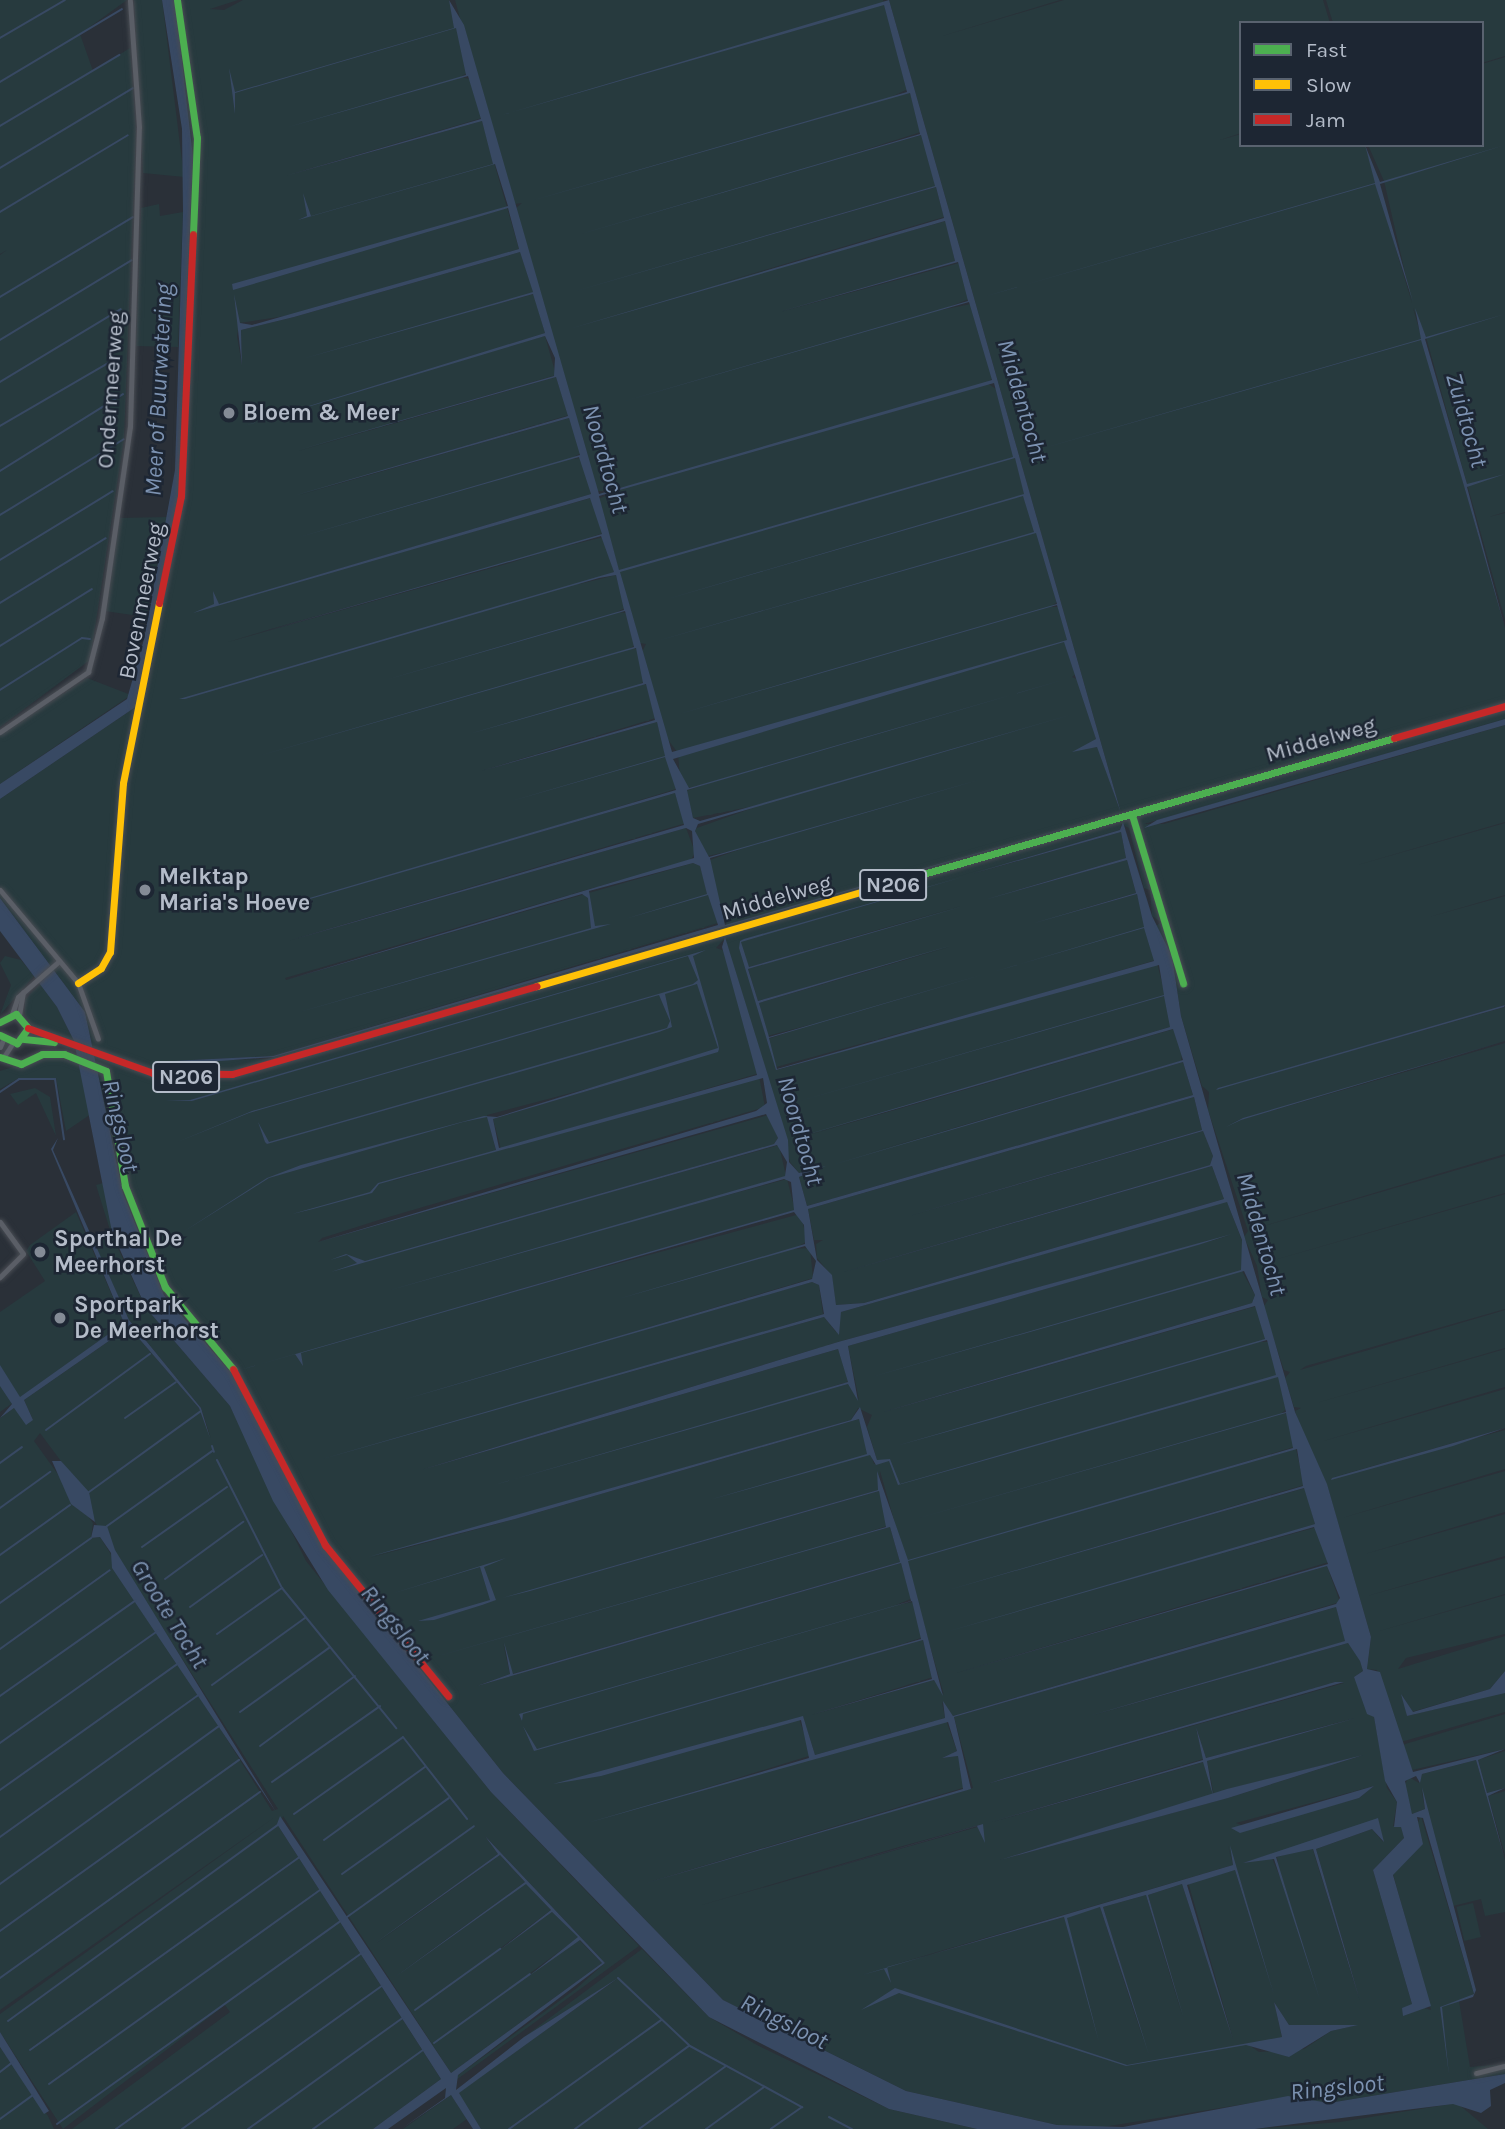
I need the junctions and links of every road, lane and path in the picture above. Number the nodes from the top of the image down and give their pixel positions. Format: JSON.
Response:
{"nodes":[{"id":1,"x":130,"y":0,"type":"edge"},
{"id":2,"x":177,"y":0,"type":"edge"},
{"id":3,"x":1505,"y":706,"type":"edge"},
{"id":4,"x":0,"y":732,"type":"edge"},
{"id":5,"x":1132,"y":815,"type":"junction"},
{"id":6,"x":0,"y":890,"type":"edge"},
{"id":7,"x":56,"y":964,"type":"junction"},
{"id":8,"x":78,"y":983,"type":"junction"},
{"id":9,"x":1183,"y":983,"type":"dead end"},
{"id":10,"x":15,"y":1015,"type":"junction"},
{"id":11,"x":0,"y":1021,"type":"edge"},
{"id":12,"x":28,"y":1028,"type":"junction"},
{"id":13,"x":24,"y":1039,"type":"junction"},
{"id":14,"x":98,"y":1039,"type":"dead end"},
{"id":15,"x":1,"y":1041,"type":"edge"},
{"id":16,"x":57,"y":1042,"type":"junction"},
{"id":17,"x":12,"y":1044,"type":"junction"},
{"id":18,"x":1,"y":1059,"type":"edge"},
{"id":19,"x":0,"y":1222,"type":"edge"},
{"id":20,"x":0,"y":1277,"type":"edge"},
{"id":21,"x":448,"y":1696,"type":"dead end"},
{"id":22,"x":1505,"y":2066,"type":"edge"},
{"id":23,"x":1476,"y":2073,"type":"dead end"}],
"edges":[{"from":1,"to":4,"type":"street","name":"Ondermeerweg"},
{"from":2,"to":8,"type":"street","name":"Bovenmeerweg"},
{"from":3,"to":5,"type":"street","name":"Middelweg","number":"N206"},
{"from":5,"to":9,"type":"street"},
{"from":5,"to":16,"type":"street","name":"Middelweg","number":"N206"},
{"from":6,"to":7,"type":"street"},
{"from":7,"to":8,"type":"street"},
{"from":7,"to":10,"type":"street"},
{"from":8,"to":14,"type":"street"},
{"from":10,"to":11,"type":"street"},
{"from":10,"to":12,"type":"street","number":"N206"},
{"from":12,"to":13,"type":"street"},
{"from":12,"to":16,"type":"street","name":"Middelweg","number":"N206"},
{"from":13,"to":16,"type":"street","name":"Middelweg","number":"N206"},
{"from":13,"to":17,"type":"street","number":"N206"},
{"from":15,"to":17,"type":"street"},
{"from":17,"to":18,"type":"street"},
{"from":18,"to":21,"type":"street"},
{"from":19,"to":20,"type":"street"},
{"from":22,"to":23,"type":"street"}]}
